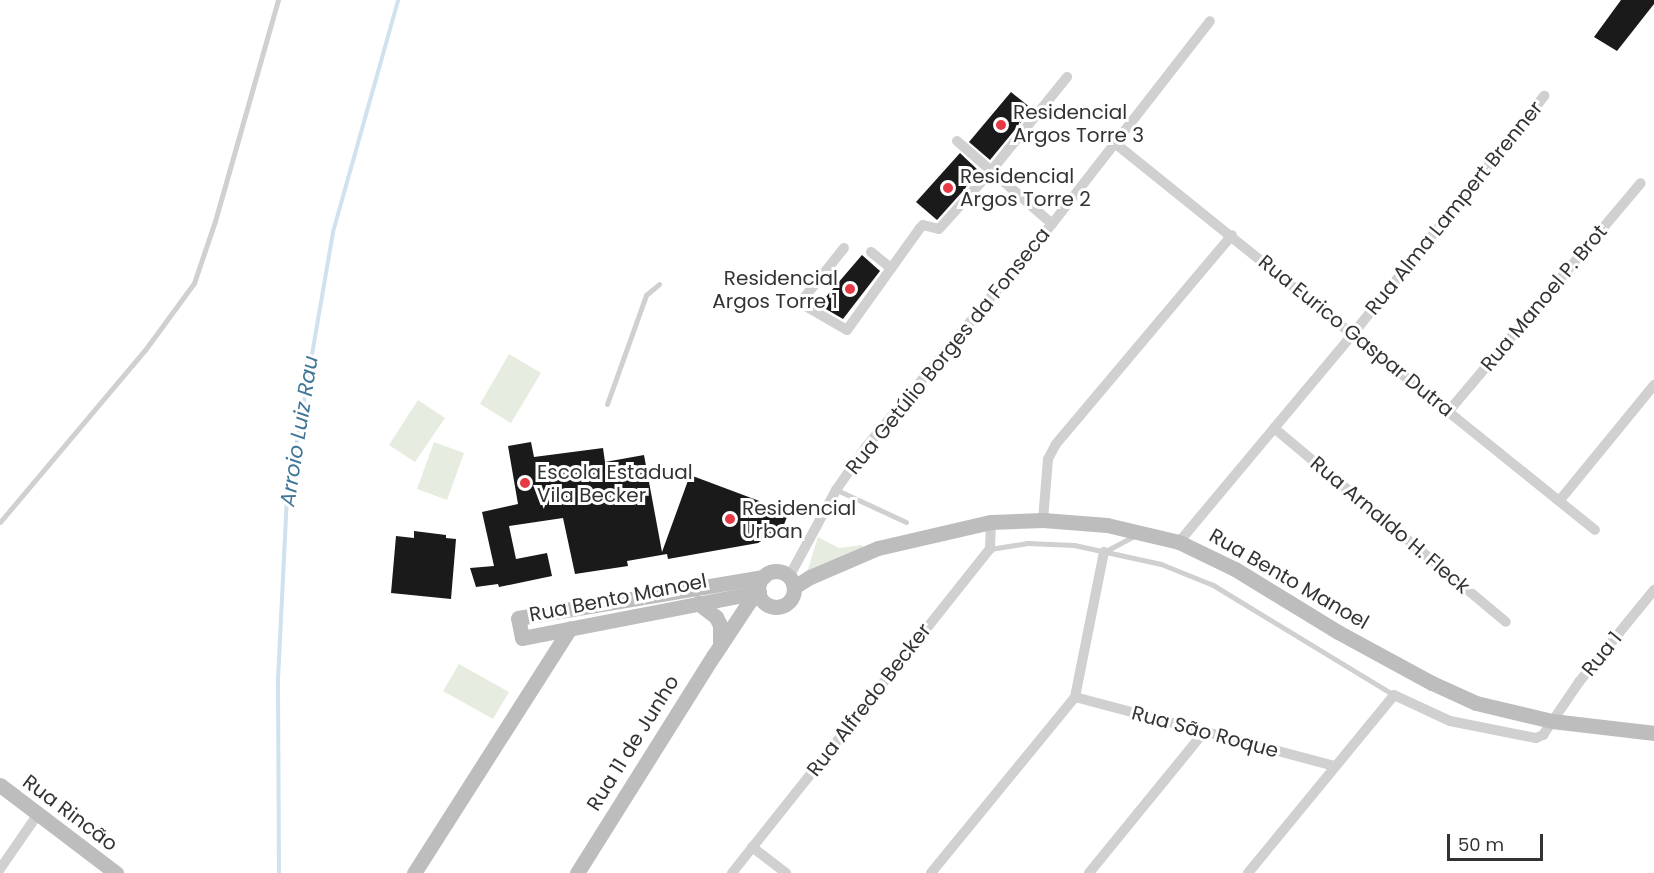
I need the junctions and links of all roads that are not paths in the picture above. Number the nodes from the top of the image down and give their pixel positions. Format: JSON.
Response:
{"nodes":[{"id":1,"x":278,"y":0,"type":"edge"},
{"id":2,"x":1210,"y":21,"type":"dead end"},
{"id":3,"x":1067,"y":77,"type":"dead end"},
{"id":4,"x":1544,"y":96,"type":"dead end"},
{"id":5,"x":957,"y":141,"type":"dead end"},
{"id":6,"x":1116,"y":144,"type":"junction"},
{"id":7,"x":991,"y":171,"type":"junction"},
{"id":8,"x":1641,"y":183,"type":"dead end"},
{"id":9,"x":1052,"y":224,"type":"junction"},
{"id":10,"x":1232,"y":235,"type":"junction"},
{"id":11,"x":844,"y":248,"type":"dead end"},
{"id":12,"x":871,"y":252,"type":"dead end"},
{"id":13,"x":891,"y":268,"type":"junction"},
{"id":14,"x":659,"y":284,"type":"dead end"},
{"id":15,"x":1352,"y":334,"type":"junction"},
{"id":16,"x":1654,"y":385,"type":"edge"},
{"id":17,"x":607,"y":404,"type":"dead end"},
{"id":18,"x":1448,"y":412,"type":"junction"},
{"id":19,"x":1274,"y":429,"type":"junction"},
{"id":20,"x":836,"y":490,"type":"junction"},
{"id":21,"x":1560,"y":500,"type":"junction"},
{"id":22,"x":1043,"y":520,"type":"junction"},
{"id":23,"x":0,"y":522,"type":"edge"},
{"id":24,"x":906,"y":522,"type":"dead end"},
{"id":25,"x":991,"y":522,"type":"junction"},
{"id":26,"x":1595,"y":530,"type":"dead end"},
{"id":27,"x":1139,"y":533,"type":"junction"},
{"id":28,"x":1179,"y":542,"type":"junction"},
{"id":29,"x":990,"y":549,"type":"junction"},
{"id":30,"x":1104,"y":552,"type":"junction"},
{"id":31,"x":764,"y":577,"type":"junction"},
{"id":32,"x":791,"y":582,"type":"junction"},
{"id":33,"x":1654,"y":590,"type":"edge"},
{"id":34,"x":763,"y":598,"type":"junction"},
{"id":35,"x":698,"y":603,"type":"junction"},
{"id":36,"x":1506,"y":621,"type":"dead end"},
{"id":37,"x":570,"y":628,"type":"junction"},
{"id":38,"x":723,"y":641,"type":"junction"},
{"id":39,"x":1394,"y":695,"type":"junction"},
{"id":40,"x":1075,"y":697,"type":"junction"},
{"id":41,"x":1552,"y":721,"type":"junction"},
{"id":42,"x":1205,"y":731,"type":"junction"},
{"id":43,"x":1654,"y":733,"type":"edge"},
{"id":44,"x":1335,"y":766,"type":"junction"},
{"id":45,"x":0,"y":785,"type":"edge"},
{"id":46,"x":38,"y":814,"type":"junction"},
{"id":47,"x":752,"y":847,"type":"junction"},
{"id":48,"x":0,"y":869,"type":"edge"},
{"id":49,"x":116,"y":873,"type":"edge"},
{"id":50,"x":414,"y":873,"type":"edge"},
{"id":51,"x":577,"y":873,"type":"edge"},
{"id":52,"x":732,"y":873,"type":"edge"},
{"id":53,"x":786,"y":873,"type":"edge"},
{"id":54,"x":931,"y":873,"type":"edge"},
{"id":55,"x":1089,"y":873,"type":"edge"},
{"id":56,"x":1248,"y":873,"type":"edge"}],
"edges":[{"from":1,"to":23,"type":"lane"},
{"from":2,"to":6,"type":"street","name":"Rua Getúlio Borges da Fonseca"},
{"from":3,"to":7,"type":"street"},
{"from":4,"to":15,"type":"street","name":"Rua Alma Lampert Brenner"},
{"from":5,"to":7,"type":"street"},
{"from":6,"to":9,"type":"street","name":"Rua Getúlio Borges da Fonseca"},
{"from":6,"to":10,"type":"street","name":"Rua Eurico Gaspar Dutra"},
{"from":7,"to":9,"type":"street"},
{"from":7,"to":13,"type":"street"},
{"from":8,"to":18,"type":"street","name":"Rua Manoel P. Brot"},
{"from":9,"to":20,"type":"street","name":"Rua Getúlio Borges da Fonseca"},
{"from":10,"to":15,"type":"street","name":"Rua Eurico Gaspar Dutra"},
{"from":10,"to":22,"type":"street"},
{"from":11,"to":13,"type":"street"},
{"from":12,"to":13,"type":"street"},
{"from":14,"to":17,"type":"lane"},
{"from":15,"to":18,"type":"street","name":"Rua Eurico Gaspar Dutra"},
{"from":15,"to":19,"type":"street","name":"Rua Alma Lampert Brenner"},
{"from":16,"to":21,"type":"street"},
{"from":18,"to":21,"type":"street","name":"Rua Eurico Gaspar Dutra"},
{"from":19,"to":28,"type":"street","name":"Rua Alma Lampert Brenner"},
{"from":19,"to":36,"type":"street","name":"Rua Arnaldo H. Fleck"},
{"from":20,"to":24,"type":"lane"},
{"from":20,"to":32,"type":"street","name":"Rua Getúlio Borges da Fonseca"},
{"from":21,"to":26,"type":"street","name":"Rua Eurico Gaspar Dutra"},
{"from":22,"to":25,"type":"main road","name":"Rua Bento Manoel"},
{"from":22,"to":27,"type":"main road","name":"Rua Bento Manoel"},
{"from":25,"to":29,"type":"street"},
{"from":25,"to":32,"type":"main road","name":"Rua Bento Manoel"},
{"from":27,"to":28,"type":"main road","name":"Rua Bento Manoel"},
{"from":27,"to":30,"type":"lane"},
{"from":28,"to":41,"type":"main road","name":"Rua Bento Manoel"},
{"from":29,"to":30,"type":"lane"},
{"from":29,"to":47,"type":"street","name":"Rua Alfredo Becker"},
{"from":30,"to":39,"type":"lane"},
{"from":30,"to":40,"type":"street"},
{"from":31,"to":32,"type":"main road"},
{"from":31,"to":34,"type":"main road"},
{"from":31,"to":37,"type":"main road","name":"Rua Bento Manoel"},
{"from":32,"to":34,"type":"main road"},
{"from":33,"to":41,"type":"street","name":"Rua 1"},
{"from":34,"to":35,"type":"main road","name":"Rua Bento Manoel"},
{"from":34,"to":38,"type":"main road","name":"Rua 11 de Junho"},
{"from":35,"to":37,"type":"main road","name":"Rua Bento Manoel"},
{"from":35,"to":38,"type":"main road"},
{"from":37,"to":50,"type":"main road"},
{"from":38,"to":51,"type":"main road","name":"Rua 11 de Junho"},
{"from":39,"to":41,"type":"street","name":"Rua 1"},
{"from":39,"to":44,"type":"street"},
{"from":40,"to":42,"type":"street","name":"Rua São Roque"},
{"from":40,"to":54,"type":"street"},
{"from":41,"to":43,"type":"main road","name":"Rua Bento Manoel"},
{"from":42,"to":44,"type":"street","name":"Rua São Roque"},
{"from":42,"to":55,"type":"street"},
{"from":44,"to":56,"type":"street"},
{"from":45,"to":46,"type":"main road","name":"Rua Rincão"},
{"from":46,"to":48,"type":"street"},
{"from":46,"to":49,"type":"main road","name":"Rua Rincão"},
{"from":47,"to":52,"type":"street","name":"Rua Alfredo Becker"},
{"from":47,"to":53,"type":"street"}]}
